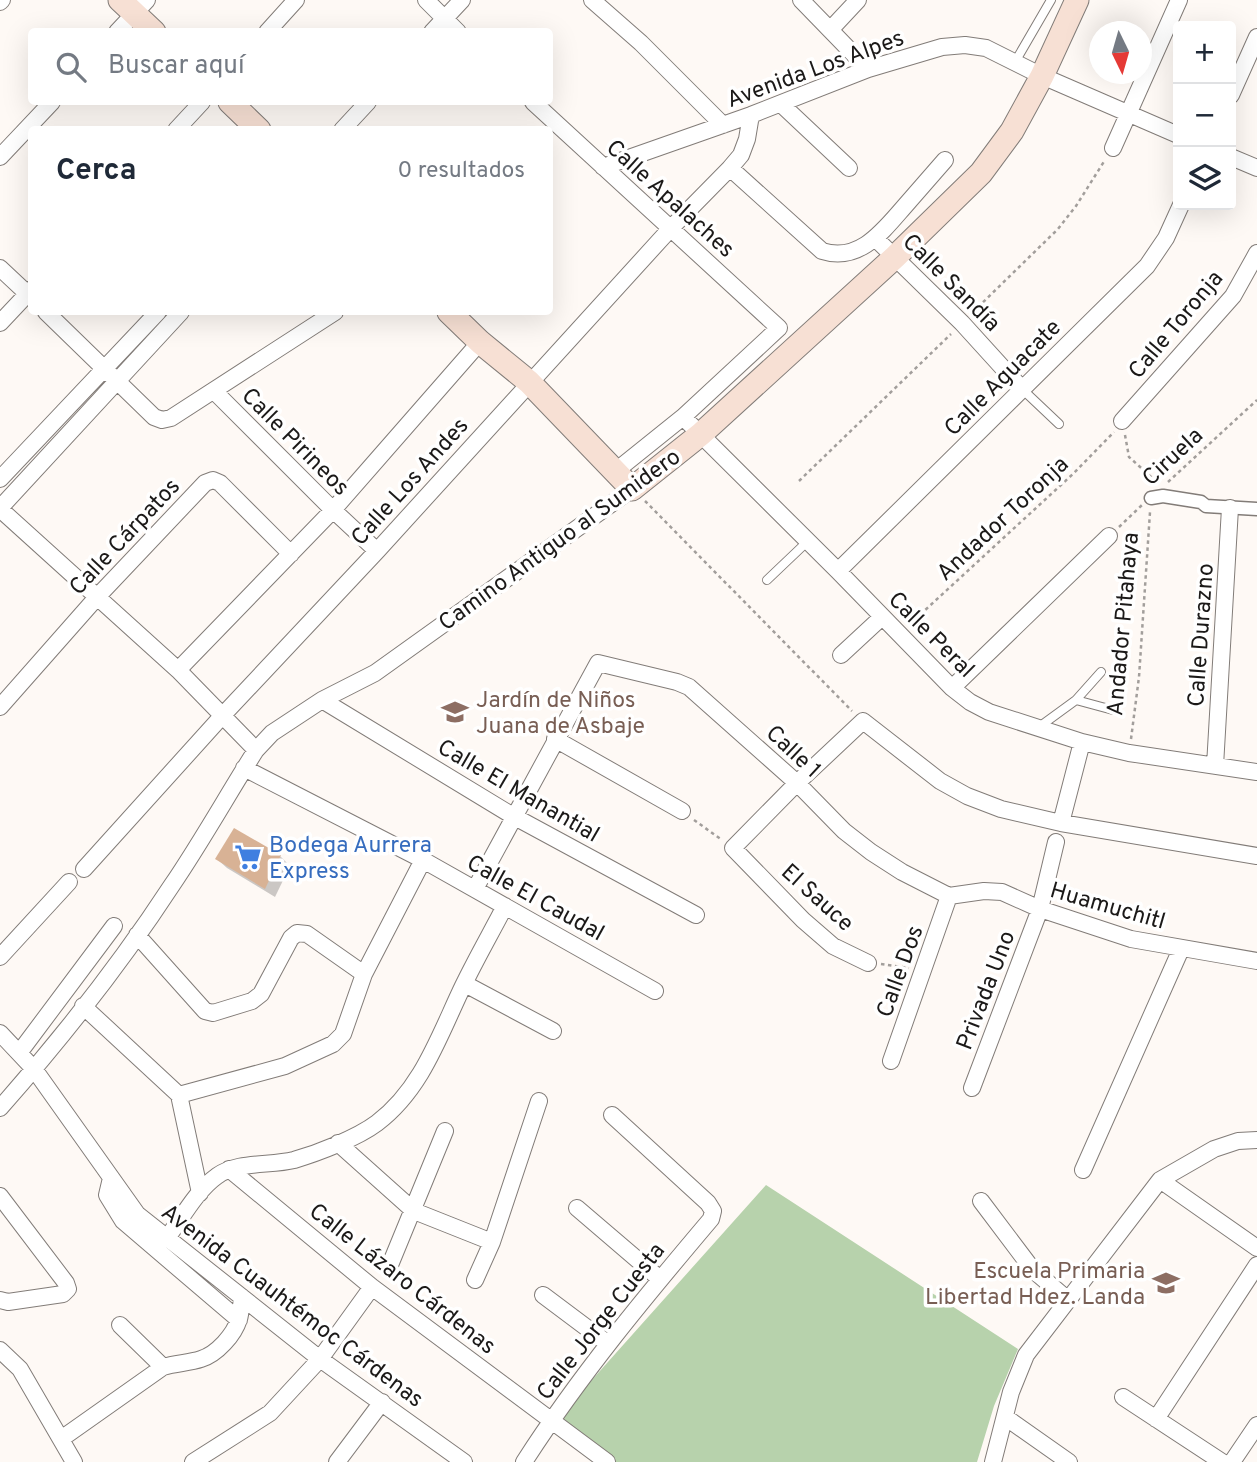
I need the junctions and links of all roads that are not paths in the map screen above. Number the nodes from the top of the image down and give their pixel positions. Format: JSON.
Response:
{"nodes":[{"id":1,"x":296,"y":0,"type":"edge"},
{"id":2,"x":426,"y":0,"type":"edge"},
{"id":3,"x":462,"y":0,"type":"edge"},
{"id":4,"x":592,"y":0,"type":"edge"},
{"id":5,"x":801,"y":0,"type":"edge"},
{"id":6,"x":858,"y":0,"type":"edge"},
{"id":7,"x":1051,"y":0,"type":"edge"},
{"id":8,"x":1077,"y":0,"type":"edge"},
{"id":9,"x":1179,"y":0,"type":"edge"},
{"id":10,"x":134,"y":4,"type":"edge"},
{"id":11,"x":444,"y":18,"type":"junction"},
{"id":12,"x":119,"y":28,"type":"edge"},
{"id":13,"x":151,"y":28,"type":"edge"},
{"id":14,"x":271,"y":28,"type":"edge"},
{"id":15,"x":435,"y":28,"type":"edge"},
{"id":16,"x":454,"y":28,"type":"edge"},
{"id":17,"x":830,"y":30,"type":"junction"},
{"id":18,"x":1257,"y":37,"type":"edge"},
{"id":19,"x":1015,"y":62,"type":"junction"},
{"id":20,"x":868,"y":69,"type":"junction"},
{"id":21,"x":1042,"y":76,"type":"junction"},
{"id":22,"x":1236,"y":84,"type":"edge"},
{"id":23,"x":781,"y":104,"type":"junction"},
{"id":24,"x":49,"y":105,"type":"edge"},
{"id":25,"x":199,"y":105,"type":"edge"},
{"id":26,"x":233,"y":105,"type":"edge"},
{"id":27,"x":365,"y":105,"type":"edge"},
{"id":28,"x":536,"y":105,"type":"edge"},
{"id":29,"x":1129,"y":114,"type":"junction"},
{"id":30,"x":751,"y":115,"type":"junction"},
{"id":31,"x":723,"y":125,"type":"junction"},
{"id":32,"x":29,"y":126,"type":"edge"},
{"id":33,"x":181,"y":126,"type":"edge"},
{"id":34,"x":255,"y":126,"type":"edge"},
{"id":35,"x":346,"y":126,"type":"edge"},
{"id":36,"x":28,"y":127,"type":"edge"},
{"id":37,"x":1173,"y":133,"type":"edge"},
{"id":38,"x":1113,"y":148,"type":"dead end"},
{"id":39,"x":0,"y":157,"type":"edge"},
{"id":40,"x":1236,"y":159,"type":"edge"},
{"id":41,"x":945,"y":160,"type":"dead end"},
{"id":42,"x":603,"y":167,"type":"junction"},
{"id":43,"x":730,"y":168,"type":"junction"},
{"id":44,"x":849,"y":168,"type":"dead end"},
{"id":45,"x":1257,"y":168,"type":"edge"},
{"id":46,"x":1179,"y":210,"type":"edge"},
{"id":47,"x":671,"y":228,"type":"junction"},
{"id":48,"x":876,"y":239,"type":"junction"},
{"id":49,"x":1257,"y":253,"type":"edge"},
{"id":50,"x":895,"y":257,"type":"junction"},
{"id":51,"x":0,"y":268,"type":"edge"},
{"id":52,"x":28,"y":291,"type":"edge"},
{"id":53,"x":28,"y":295,"type":"edge"},
{"id":54,"x":49,"y":315,"type":"edge"},
{"id":55,"x":155,"y":315,"type":"edge"},
{"id":56,"x":178,"y":315,"type":"edge"},
{"id":57,"x":330,"y":315,"type":"edge"},
{"id":58,"x":452,"y":315,"type":"edge"},
{"id":59,"x":0,"y":323,"type":"edge"},
{"id":60,"x":480,"y":342,"type":"junction"},
{"id":61,"x":105,"y":368,"type":"junction"},
{"id":62,"x":117,"y":380,"type":"junction"},
{"id":63,"x":529,"y":382,"type":"junction"},
{"id":64,"x":1022,"y":389,"type":"junction"},
{"id":65,"x":214,"y":391,"type":"junction"},
{"id":66,"x":683,"y":417,"type":"junction"},
{"id":67,"x":1122,"y":421,"type":"road end"},
{"id":68,"x":1059,"y":424,"type":"dead end"},
{"id":69,"x":701,"y":434,"type":"junction"},
{"id":70,"x":617,"y":470,"type":"junction"},
{"id":71,"x":0,"y":480,"type":"edge"},
{"id":72,"x":632,"y":489,"type":"junction"},
{"id":73,"x":1151,"y":498,"type":"road end"},
{"id":74,"x":0,"y":508,"type":"edge"},
{"id":75,"x":1230,"y":508,"type":"junction"},
{"id":76,"x":1257,"y":509,"type":"edge"},
{"id":77,"x":333,"y":510,"type":"junction"},
{"id":78,"x":1109,"y":536,"type":"road end"},
{"id":79,"x":808,"y":541,"type":"junction"},
{"id":80,"x":377,"y":551,"type":"junction"},
{"id":81,"x":291,"y":554,"type":"junction"},
{"id":82,"x":838,"y":571,"type":"junction"},
{"id":83,"x":766,"y":580,"type":"dead end"},
{"id":84,"x":98,"y":596,"type":"junction"},
{"id":85,"x":882,"y":617,"type":"junction"},
{"id":86,"x":841,"y":655,"type":"dead end"},
{"id":87,"x":178,"y":670,"type":"junction"},
{"id":88,"x":1101,"y":672,"type":"dead end"},
{"id":89,"x":952,"y":688,"type":"junction"},
{"id":90,"x":322,"y":700,"type":"junction"},
{"id":91,"x":1076,"y":700,"type":"junction"},
{"id":92,"x":0,"y":707,"type":"edge"},
{"id":93,"x":1113,"y":710,"type":"dead end"},
{"id":94,"x":223,"y":715,"type":"junction"},
{"id":95,"x":1039,"y":727,"type":"junction"},
{"id":96,"x":555,"y":739,"type":"junction"},
{"id":97,"x":1082,"y":742,"type":"junction"},
{"id":98,"x":256,"y":750,"type":"junction"},
{"id":99,"x":1215,"y":766,"type":"junction"},
{"id":100,"x":244,"y":768,"type":"junction"},
{"id":101,"x":1257,"y":772,"type":"edge"},
{"id":102,"x":797,"y":783,"type":"junction"},
{"id":103,"x":682,"y":811,"type":"road end"},
{"id":104,"x":513,"y":816,"type":"junction"},
{"id":105,"x":1061,"y":823,"type":"junction"},
{"id":106,"x":1056,"y":842,"type":"dead end"},
{"id":107,"x":1257,"y":856,"type":"edge"},
{"id":108,"x":423,"y":860,"type":"junction"},
{"id":109,"x":84,"y":869,"type":"dead end"},
{"id":110,"x":69,"y":882,"type":"dead end"},
{"id":111,"x":475,"y":889,"type":"junction"},
{"id":112,"x":949,"y":896,"type":"junction"},
{"id":113,"x":505,"y":906,"type":"junction"},
{"id":114,"x":1040,"y":909,"type":"junction"},
{"id":115,"x":696,"y":915,"type":"dead end"},
{"id":116,"x":114,"y":926,"type":"dead end"},
{"id":117,"x":137,"y":935,"type":"junction"},
{"id":118,"x":1181,"y":948,"type":"junction"},
{"id":119,"x":0,"y":957,"type":"edge"},
{"id":120,"x":1257,"y":961,"type":"edge"},
{"id":121,"x":867,"y":963,"type":"road end"},
{"id":122,"x":363,"y":974,"type":"junction"},
{"id":123,"x":465,"y":984,"type":"junction"},
{"id":124,"x":655,"y":991,"type":"dead end"},
{"id":125,"x":83,"y":1006,"type":"junction"},
{"id":126,"x":553,"y":1031,"type":"dead end"},
{"id":127,"x":0,"y":1033,"type":"edge"},
{"id":128,"x":19,"y":1053,"type":"junction"},
{"id":129,"x":891,"y":1061,"type":"dead end"},
{"id":130,"x":34,"y":1069,"type":"junction"},
{"id":131,"x":972,"y":1088,"type":"dead end"},
{"id":132,"x":179,"y":1096,"type":"junction"},
{"id":133,"x":539,"y":1101,"type":"dead end"},
{"id":134,"x":0,"y":1108,"type":"edge"},
{"id":135,"x":612,"y":1115,"type":"dead end"},
{"id":136,"x":445,"y":1130,"type":"dead end"},
{"id":137,"x":1257,"y":1140,"type":"edge"},
{"id":138,"x":338,"y":1143,"type":"junction"},
{"id":139,"x":229,"y":1169,"type":"junction"},
{"id":140,"x":1083,"y":1170,"type":"dead end"},
{"id":141,"x":111,"y":1178,"type":"junction"},
{"id":142,"x":1160,"y":1180,"type":"junction"},
{"id":143,"x":200,"y":1193,"type":"junction"},
{"id":144,"x":0,"y":1196,"type":"edge"},
{"id":145,"x":981,"y":1200,"type":"dead end"},
{"id":146,"x":577,"y":1208,"type":"dead end"},
{"id":147,"x":414,"y":1211,"type":"junction"},
{"id":148,"x":167,"y":1238,"type":"junction"},
{"id":149,"x":492,"y":1242,"type":"junction"},
{"id":150,"x":1257,"y":1248,"type":"edge"},
{"id":151,"x":390,"y":1265,"type":"dead end"},
{"id":152,"x":1257,"y":1265,"type":"edge"},
{"id":153,"x":660,"y":1279,"type":"junction"},
{"id":154,"x":475,"y":1280,"type":"dead end"},
{"id":155,"x":372,"y":1287,"type":"junction"},
{"id":156,"x":543,"y":1295,"type":"dead end"},
{"id":157,"x":242,"y":1297,"type":"junction"},
{"id":158,"x":1067,"y":1299,"type":"junction"},
{"id":159,"x":0,"y":1300,"type":"edge"},
{"id":160,"x":239,"y":1320,"type":"junction"},
{"id":161,"x":120,"y":1325,"type":"dead end"},
{"id":162,"x":607,"y":1343,"type":"junction"},
{"id":163,"x":0,"y":1350,"type":"edge"},
{"id":164,"x":320,"y":1359,"type":"junction"},
{"id":165,"x":163,"y":1367,"type":"junction"},
{"id":166,"x":1124,"y":1397,"type":"dead end"},
{"id":167,"x":382,"y":1402,"type":"junction"},
{"id":168,"x":1005,"y":1417,"type":"junction"},
{"id":169,"x":1156,"y":1419,"type":"junction"},
{"id":170,"x":551,"y":1420,"type":"junction"},
{"id":171,"x":1257,"y":1425,"type":"edge"},
{"id":172,"x":61,"y":1439,"type":"junction"},
{"id":173,"x":442,"y":1455,"type":"edge"},
{"id":174,"x":74,"y":1462,"type":"edge"},
{"id":175,"x":194,"y":1462,"type":"edge"},
{"id":176,"x":337,"y":1462,"type":"edge"},
{"id":177,"x":464,"y":1462,"type":"edge"},
{"id":178,"x":524,"y":1462,"type":"edge"},
{"id":179,"x":607,"y":1462,"type":"edge"},
{"id":180,"x":993,"y":1462,"type":"edge"},
{"id":181,"x":1069,"y":1462,"type":"edge"},
{"id":182,"x":1222,"y":1462,"type":"edge"},
{"id":183,"x":1232,"y":1462,"type":"edge"}],
"edges":[{"from":1,"to":14,"type":"street"},
{"from":2,"to":11,"type":"street"},
{"from":3,"to":11,"type":"street"},
{"from":4,"to":31,"type":"street"},
{"from":5,"to":17,"type":"street"},
{"from":6,"to":17,"type":"street"},
{"from":7,"to":19,"type":"lane"},
{"from":8,"to":21,"type":"main road","name":"Camino Antiguo al Sumidero"},
{"from":9,"to":29,"type":"street"},
{"from":10,"to":12,"type":"street"},
{"from":10,"to":13,"type":"main road"},
{"from":11,"to":15,"type":"street"},
{"from":11,"to":16,"type":"street"},
{"from":17,"to":20,"type":"street"},
{"from":18,"to":22,"type":"street"},
{"from":19,"to":20,"type":"street","name":"Avenida Los Alpes"},
{"from":19,"to":21,"type":"street","name":"Avenida Los Alpes"},
{"from":20,"to":23,"type":"street","name":"Avenida Los Alpes"},
{"from":21,"to":29,"type":"street","name":"Avenida Los Alpes"},
{"from":21,"to":50,"type":"main road","name":"Camino Antiguo al Sumidero"},
{"from":23,"to":30,"type":"street","name":"Avenida Los Alpes"},
{"from":23,"to":44,"type":"street"},
{"from":24,"to":32,"type":"street"},
{"from":25,"to":33,"type":"street"},
{"from":26,"to":34,"type":"main road"},
{"from":27,"to":35,"type":"street"},
{"from":28,"to":42,"type":"street","name":"Calle Apalaches"},
{"from":29,"to":37,"type":"street","name":"Avenida Los Alpes"},
{"from":29,"to":38,"type":"street"},
{"from":30,"to":31,"type":"street","name":"Avenida Los Alpes"},
{"from":30,"to":43,"type":"street","name":"Calle Los Andes"},
{"from":31,"to":42,"type":"street","name":"Avenida Los Alpes"},
{"from":36,"to":39,"type":"street"},
{"from":40,"to":45,"type":"street"},
{"from":41,"to":48,"type":"street"},
{"from":42,"to":47,"type":"street","name":"Calle Apalaches"},
{"from":43,"to":47,"type":"street","name":"Calle Los Andes"},
{"from":43,"to":48,"type":"street"},
{"from":46,"to":64,"type":"street","name":"Calle Aguacate"},
{"from":47,"to":63,"type":"street","name":"Calle Los Andes"},
{"from":47,"to":66,"type":"street","name":"Calle Apalaches"},
{"from":48,"to":50,"type":"street","name":"Calle Sandía"},
{"from":49,"to":67,"type":"street","name":"Calle Toronja"},
{"from":50,"to":64,"type":"street","name":"Calle Sandía"},
{"from":50,"to":69,"type":"main road","name":"Camino Antiguo al Sumidero"},
{"from":51,"to":52,"type":"street"},
{"from":53,"to":59,"type":"street"},
{"from":54,"to":61,"type":"street"},
{"from":55,"to":61,"type":"street"},
{"from":56,"to":62,"type":"street"},
{"from":57,"to":65,"type":"street"},
{"from":58,"to":60,"type":"main road"},
{"from":60,"to":63,"type":"main road"},
{"from":60,"to":77,"type":"street","name":"Calle Los Andes"},
{"from":61,"to":62,"type":"street"},
{"from":61,"to":71,"type":"street"},
{"from":62,"to":65,"type":"street"},
{"from":62,"to":74,"type":"street"},
{"from":63,"to":70,"type":"main road"},
{"from":63,"to":80,"type":"street","name":"Calle Los Andes"},
{"from":64,"to":68,"type":"lane"},
{"from":64,"to":82,"type":"street","name":"Calle Aguacate"},
{"from":65,"to":77,"type":"street","name":"Calle Pirineos"},
{"from":66,"to":69,"type":"street","name":"Calle Peral"},
{"from":66,"to":70,"type":"street"},
{"from":69,"to":72,"type":"main road","name":"Camino Antiguo al Sumidero"},
{"from":69,"to":79,"type":"street","name":"Calle Peral"},
{"from":70,"to":72,"type":"main road"},
{"from":72,"to":90,"type":"street","name":"Camino Antiguo al Sumidero"},
{"from":73,"to":75,"type":"street"},
{"from":74,"to":84,"type":"street"},
{"from":75,"to":76,"type":"street"},
{"from":75,"to":99,"type":"street","name":"Calle Durazno"},
{"from":77,"to":80,"type":"street","name":"Calle Pirineos"},
{"from":77,"to":81,"type":"street","name":"Calle Los Andes"},
{"from":78,"to":89,"type":"street"},
{"from":79,"to":82,"type":"street","name":"Calle Peral"},
{"from":79,"to":83,"type":"lane"},
{"from":80,"to":94,"type":"street","name":"Calle Los Andes"},
{"from":81,"to":84,"type":"street","name":"Calle Cárpatos"},
{"from":81,"to":87,"type":"street","name":"Calle Los Andes"},
{"from":82,"to":85,"type":"street","name":"Calle Peral"},
{"from":84,"to":87,"type":"street"},
{"from":84,"to":92,"type":"street","name":"Calle Cárpatos"},
{"from":85,"to":86,"type":"street"},
{"from":85,"to":89,"type":"street","name":"Calle Peral"},
{"from":87,"to":94,"type":"street"},
{"from":88,"to":91,"type":"lane","name":"Andador Pitahaya"},
{"from":89,"to":95,"type":"street","name":"Calle Peral"},
{"from":90,"to":98,"type":"street","name":"Camino Antiguo al Sumidero"},
{"from":90,"to":104,"type":"street","name":"Calle El Manantial"},
{"from":91,"to":93,"type":"lane"},
{"from":91,"to":95,"type":"lane","name":"Andador Pitahaya"},
{"from":94,"to":98,"type":"street"},
{"from":94,"to":109,"type":"street","name":"Calle Los Andes"},
{"from":95,"to":97,"type":"street","name":"Calle Peral"},
{"from":96,"to":102,"type":"street","name":"Calle 1"},
{"from":96,"to":103,"type":"street"},
{"from":96,"to":104,"type":"street"},
{"from":97,"to":99,"type":"street","name":"Calle Peral"},
{"from":97,"to":105,"type":"street"},
{"from":98,"to":100,"type":"street","name":"Camino Antiguo al Sumidero"},
{"from":99,"to":101,"type":"street","name":"Calle Peral"},
{"from":100,"to":108,"type":"street","name":"Calle El Caudal"},
{"from":100,"to":117,"type":"street","name":"Camino Antiguo al Sumidero"},
{"from":102,"to":105,"type":"street"},
{"from":102,"to":112,"type":"street","name":"Calle 1"},
{"from":102,"to":121,"type":"street","name":"El Sauce"},
{"from":104,"to":111,"type":"street"},
{"from":104,"to":115,"type":"street","name":"Calle El Manantial"},
{"from":105,"to":107,"type":"street"},
{"from":106,"to":114,"type":"street","name":"Privada Uno"},
{"from":108,"to":111,"type":"street","name":"Calle El Caudal"},
{"from":108,"to":122,"type":"street"},
{"from":110,"to":119,"type":"street"},
{"from":111,"to":113,"type":"street","name":"Calle El Caudal"},
{"from":112,"to":114,"type":"street","name":"Huamuchitl"},
{"from":112,"to":129,"type":"street","name":"Calle Dos"},
{"from":113,"to":123,"type":"street"},
{"from":113,"to":124,"type":"street","name":"Calle El Caudal"},
{"from":114,"to":118,"type":"street","name":"Huamuchitl"},
{"from":114,"to":131,"type":"street","name":"Privada Uno"},
{"from":116,"to":128,"type":"street"},
{"from":117,"to":122,"type":"street"},
{"from":117,"to":125,"type":"street","name":"Camino Antiguo al Sumidero"},
{"from":118,"to":120,"type":"street","name":"Huamuchitl"},
{"from":118,"to":140,"type":"street"},
{"from":122,"to":132,"type":"street"},
{"from":123,"to":126,"type":"street"},
{"from":123,"to":138,"type":"street"},
{"from":125,"to":130,"type":"street","name":"Camino Antiguo al Sumidero"},
{"from":125,"to":132,"type":"street"},
{"from":127,"to":128,"type":"street","name":"Avenida Cuauhtémoc Cárdenas"},
{"from":128,"to":130,"type":"street","name":"Avenida Cuauhtémoc Cárdenas"},
{"from":130,"to":134,"type":"street","name":"Camino Antiguo al Sumidero"},
{"from":130,"to":141,"type":"street","name":"Avenida Cuauhtémoc Cárdenas"},
{"from":132,"to":143,"type":"street"},
{"from":133,"to":149,"type":"street"},
{"from":135,"to":153,"type":"street","name":"Calle Jorge Cuesta"},
{"from":136,"to":147,"type":"street"},
{"from":137,"to":142,"type":"street"},
{"from":138,"to":139,"type":"street"},
{"from":138,"to":147,"type":"street"},
{"from":139,"to":143,"type":"street"},
{"from":139,"to":155,"type":"street","name":"Calle Lázaro Cárdenas"},
{"from":141,"to":148,"type":"street","name":"Avenida Cuauhtémoc Cárdenas"},
{"from":141,"to":160,"type":"street"},
{"from":142,"to":150,"type":"street"},
{"from":142,"to":158,"type":"street"},
{"from":143,"to":148,"type":"street"},
{"from":144,"to":159,"type":"street"},
{"from":145,"to":158,"type":"street"},
{"from":146,"to":153,"type":"street"},
{"from":147,"to":149,"type":"street"},
{"from":147,"to":151,"type":"street"},
{"from":148,"to":157,"type":"street","name":"Avenida Cuauhtémoc Cárdenas"},
{"from":149,"to":154,"type":"street"},
{"from":152,"to":169,"type":"street"},
{"from":153,"to":162,"type":"street","name":"Calle Jorge Cuesta"},
{"from":155,"to":164,"type":"street"},
{"from":155,"to":170,"type":"street","name":"Calle Lázaro Cárdenas"},
{"from":156,"to":162,"type":"street"},
{"from":157,"to":160,"type":"street"},
{"from":157,"to":164,"type":"street","name":"Avenida Cuauhtémoc Cárdenas"},
{"from":158,"to":168,"type":"street"},
{"from":160,"to":165,"type":"street"},
{"from":161,"to":165,"type":"street"},
{"from":162,"to":170,"type":"street","name":"Calle Jorge Cuesta"},
{"from":163,"to":172,"type":"street"},
{"from":164,"to":167,"type":"street","name":"Avenida Cuauhtémoc Cárdenas"},
{"from":164,"to":175,"type":"street"},
{"from":165,"to":172,"type":"street"},
{"from":166,"to":169,"type":"street"},
{"from":167,"to":173,"type":"street","name":"Avenida Cuauhtémoc Cárdenas"},
{"from":167,"to":176,"type":"street"},
{"from":168,"to":180,"type":"street"},
{"from":168,"to":181,"type":"street"},
{"from":169,"to":182,"type":"street"},
{"from":170,"to":178,"type":"street","name":"Calle Jorge Cuesta"},
{"from":170,"to":179,"type":"street","name":"Calle Lázaro Cárdenas"},
{"from":171,"to":183,"type":"street"},
{"from":172,"to":174,"type":"street"},
{"from":173,"to":177,"type":"street","name":"Avenida Cuauhtémoc Cárdenas"}]}
